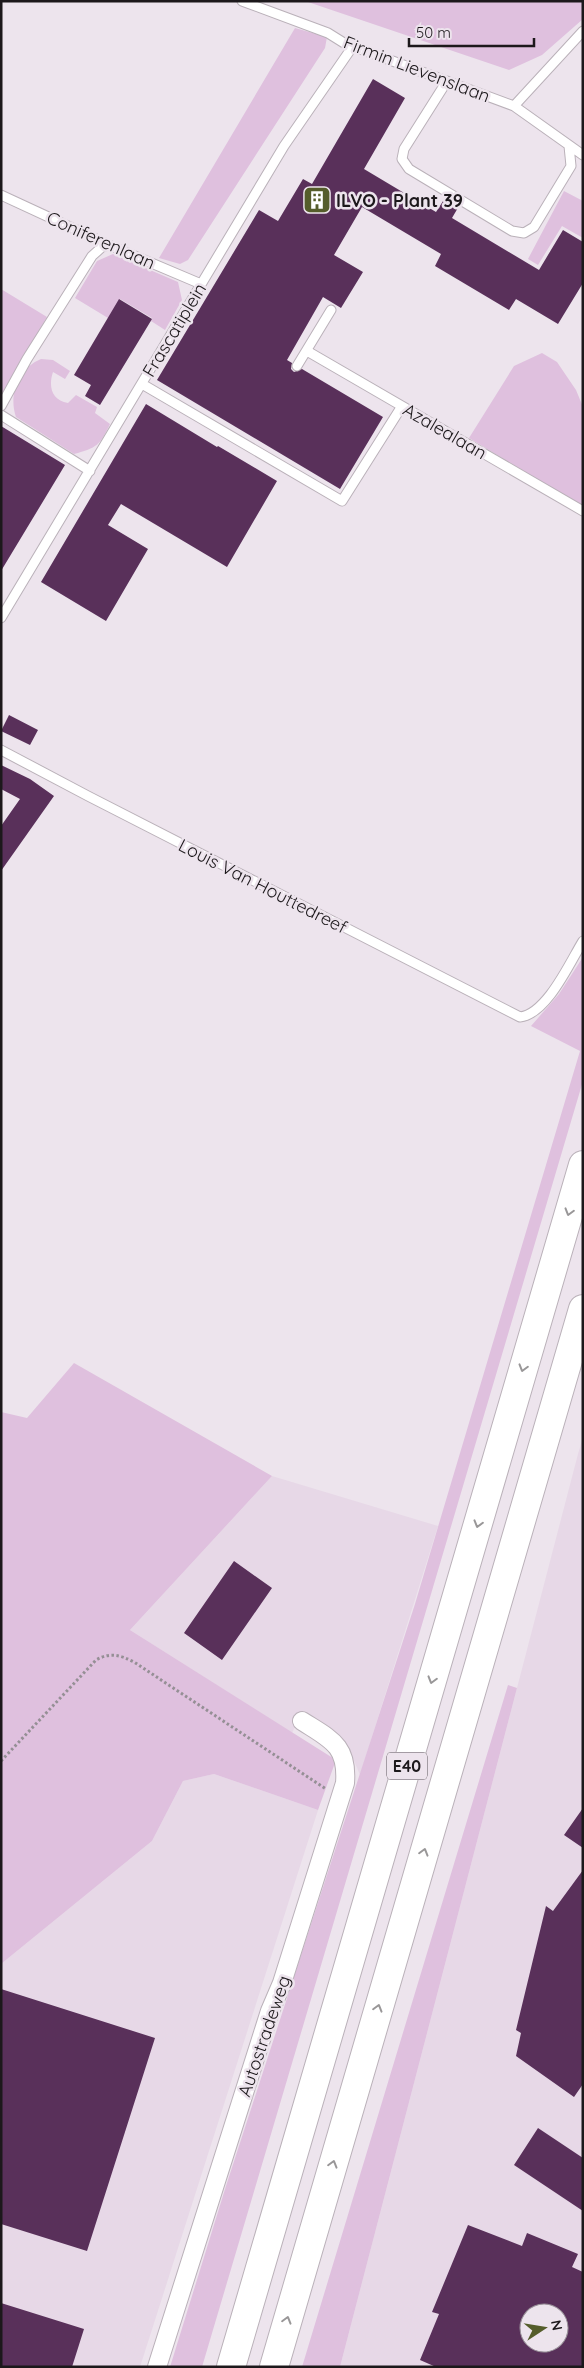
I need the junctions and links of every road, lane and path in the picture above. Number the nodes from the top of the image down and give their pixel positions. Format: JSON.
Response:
{"nodes":[{"id":1,"x":242,"y":1,"type":"edge"},
{"id":2,"x":583,"y":31,"type":"edge"},
{"id":3,"x":353,"y":46,"type":"junction"},
{"id":4,"x":447,"y":81,"type":"junction"},
{"id":5,"x":514,"y":106,"type":"junction"},
{"id":6,"x":569,"y":146,"type":"junction"},
{"id":7,"x":583,"y":155,"type":"edge"},
{"id":8,"x":1,"y":195,"type":"edge"},
{"id":9,"x":109,"y":245,"type":"junction"},
{"id":10,"x":201,"y":284,"type":"junction"},
{"id":11,"x":331,"y":310,"type":"dead end"},
{"id":12,"x":306,"y":351,"type":"junction"},
{"id":13,"x":297,"y":366,"type":"dead end"},
{"id":14,"x":142,"y":384,"type":"junction"},
{"id":15,"x":1,"y":406,"type":"edge"},
{"id":16,"x":402,"y":406,"type":"junction"},
{"id":17,"x":1,"y":415,"type":"edge"},
{"id":18,"x":90,"y":471,"type":"junction"},
{"id":19,"x":583,"y":512,"type":"edge"},
{"id":20,"x":1,"y":618,"type":"edge"},
{"id":21,"x":1,"y":750,"type":"edge"},
{"id":22,"x":583,"y":940,"type":"edge"},
{"id":23,"x":583,"y":1165,"type":"edge"},
{"id":24,"x":583,"y":1309,"type":"edge"},
{"id":25,"x":302,"y":1720,"type":"dead end"},
{"id":26,"x":1,"y":1761,"type":"edge"},
{"id":27,"x":332,"y":1794,"type":"dead end"},
{"id":28,"x":157,"y":2367,"type":"edge"},
{"id":29,"x":231,"y":2367,"type":"edge"},
{"id":30,"x":274,"y":2367,"type":"edge"}],
"edges":[{"from":1,"to":3,"type":"lane","name":"Firmin Lievenslaan"},
{"from":2,"to":5,"type":"lane"},
{"from":3,"to":4,"type":"lane","name":"Firmin Lievenslaan"},
{"from":3,"to":10,"type":"lane","name":"Frascatiplein"},
{"from":4,"to":5,"type":"lane","name":"Firmin Lievenslaan"},
{"from":4,"to":6,"type":"lane"},
{"from":5,"to":6,"type":"lane","name":"Firmin Lievenslaan"},
{"from":6,"to":7,"type":"lane","name":"Firmin Lievenslaan"},
{"from":8,"to":9,"type":"lane","name":"Coniferenlaan"},
{"from":9,"to":10,"type":"lane","name":"Coniferenlaan"},
{"from":9,"to":15,"type":"lane"},
{"from":10,"to":14,"type":"lane","name":"Frascatiplein"},
{"from":11,"to":12,"type":"lane"},
{"from":12,"to":13,"type":"lane"},
{"from":12,"to":16,"type":"lane","name":"Azalealaan"},
{"from":14,"to":16,"type":"lane"},
{"from":14,"to":18,"type":"lane","name":"Frascatiplein"},
{"from":16,"to":19,"type":"lane","name":"Azalealaan"},
{"from":17,"to":18,"type":"lane"},
{"from":18,"to":20,"type":"lane","name":"Frascatiplein"},
{"from":21,"to":22,"type":"lane","name":"Louis Van Houttedreef"},
{"from":23,"to":29,"type":"highway","number":"E40","one_way":true},
{"from":30,"to":24,"type":"highway","number":"E40","one_way":true},
{"from":25,"to":28,"type":"street","name":"Autostradeweg"},
{"from":26,"to":27,"type":"path"}]}
